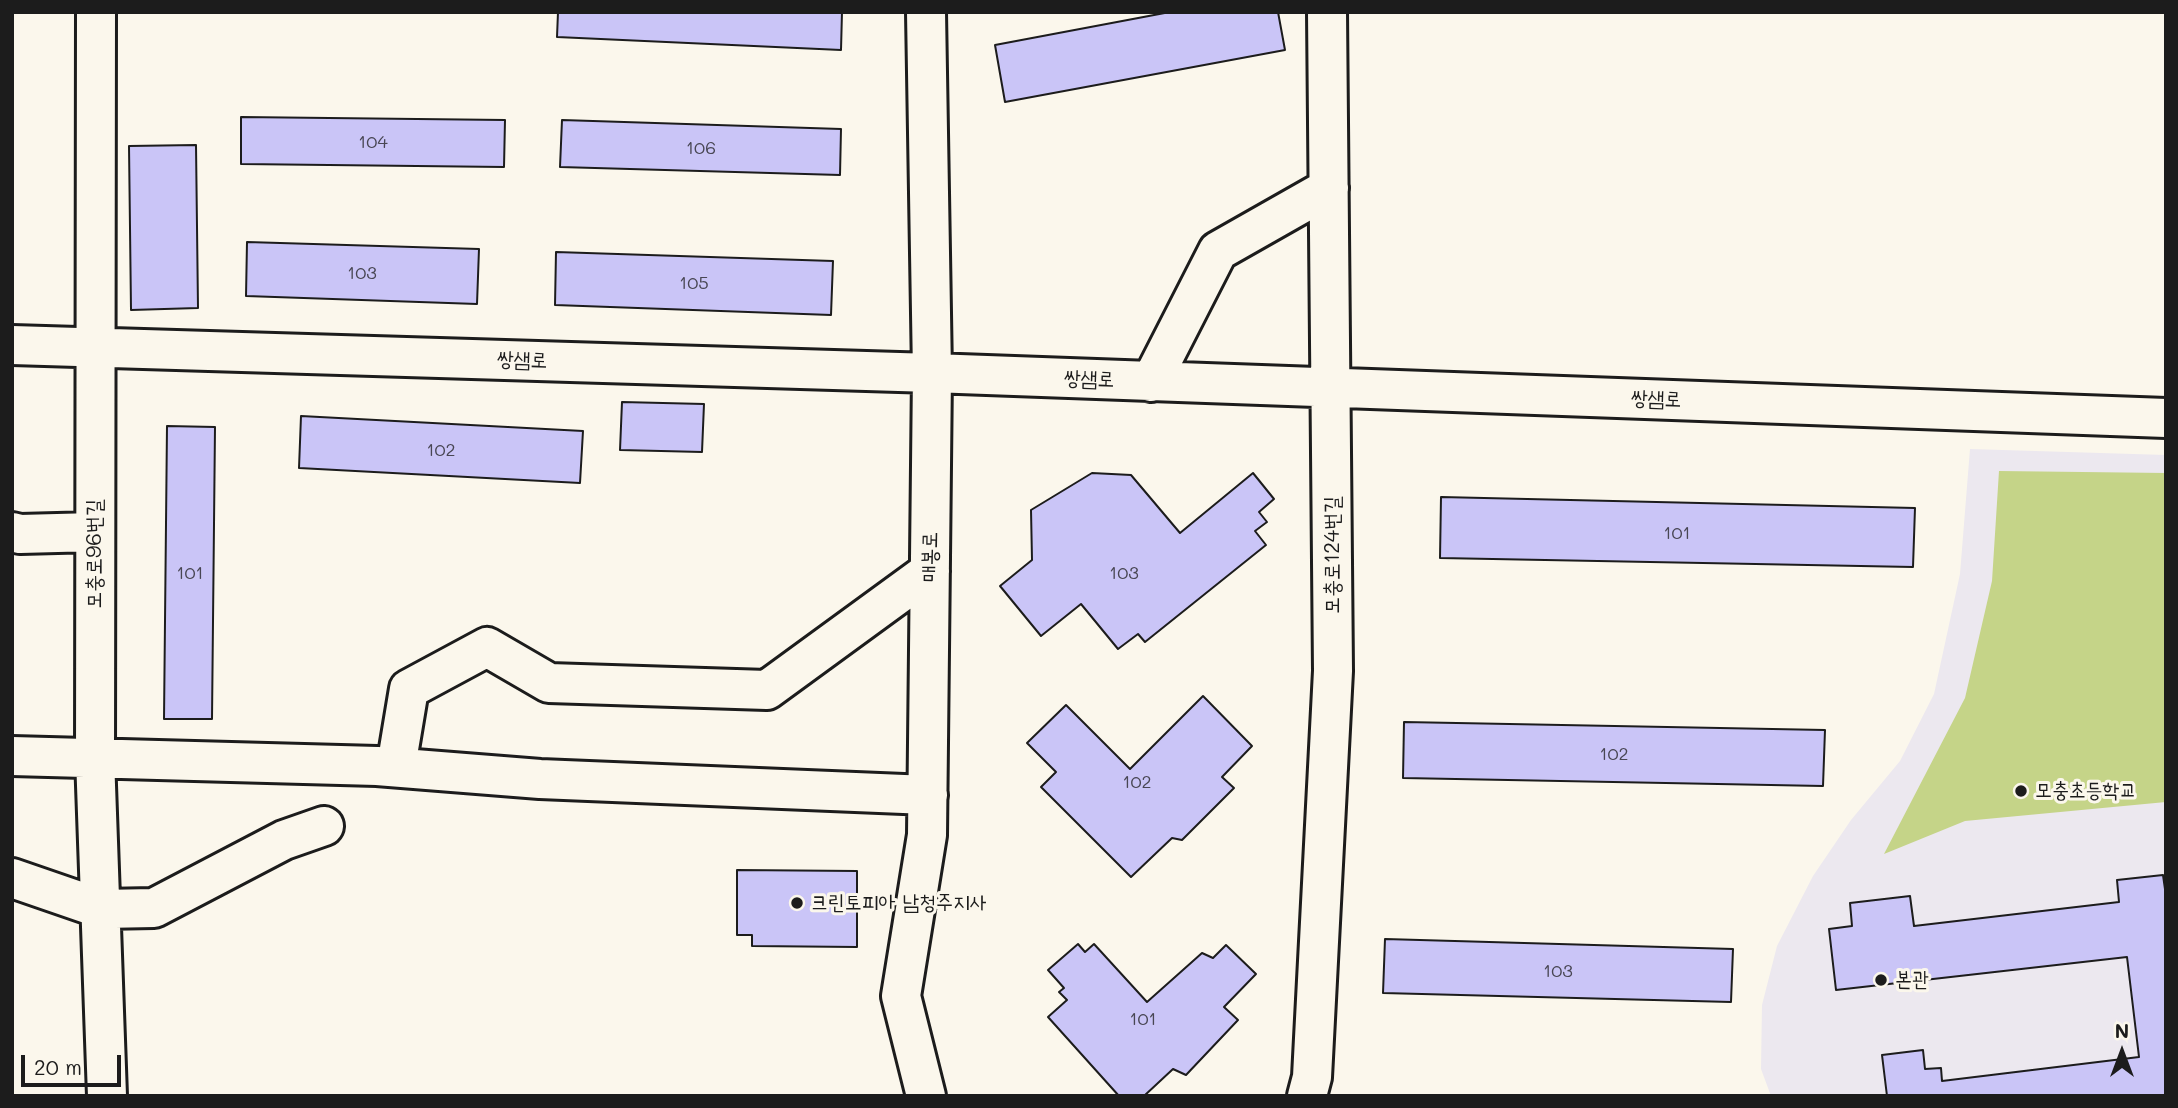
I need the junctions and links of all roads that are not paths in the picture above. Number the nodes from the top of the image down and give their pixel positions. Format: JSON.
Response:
{"nodes":[{"id":1,"x":96,"y":12,"type":"edge"},
{"id":2,"x":926,"y":12,"type":"edge"},
{"id":3,"x":1327,"y":12,"type":"edge"},
{"id":4,"x":1329,"y":188,"type":"junction"},
{"id":5,"x":12,"y":345,"type":"edge"},
{"id":6,"x":95,"y":347,"type":"junction"},
{"id":7,"x":932,"y":373,"type":"junction"},
{"id":8,"x":1152,"y":382,"type":"junction"},
{"id":9,"x":1332,"y":389,"type":"junction"},
{"id":10,"x":2166,"y":418,"type":"edge"},
{"id":11,"x":12,"y":532,"type":"edge"},
{"id":12,"x":95,"y":532,"type":"junction"},
{"id":13,"x":930,"y":571,"type":"junction"},
{"id":14,"x":12,"y":756,"type":"edge"},
{"id":15,"x":95,"y":757,"type":"junction"},
{"id":16,"x":396,"y":767,"type":"junction"},
{"id":17,"x":928,"y":796,"type":"junction"},
{"id":18,"x":324,"y":827,"type":"dead end"},
{"id":19,"x":12,"y":878,"type":"edge"},
{"id":20,"x":102,"y":909,"type":"junction"},
{"id":21,"x":107,"y":1096,"type":"edge"},
{"id":22,"x":926,"y":1096,"type":"edge"},
{"id":23,"x":1307,"y":1096,"type":"edge"}],
"edges":[{"from":1,"to":6,"type":"street","name":"모충로96번길"},
{"from":2,"to":7,"type":"street","name":"매봉로"},
{"from":3,"to":4,"type":"street","name":"모충로124번길"},
{"from":4,"to":8,"type":"street"},
{"from":4,"to":9,"type":"street","name":"모충로124번길"},
{"from":5,"to":6,"type":"street","name":"쌍샘로"},
{"from":6,"to":7,"type":"street","name":"쌍샘로"},
{"from":6,"to":12,"type":"street","name":"모충로96번길"},
{"from":7,"to":8,"type":"street","name":"쌍샘로"},
{"from":7,"to":13,"type":"street","name":"매봉로"},
{"from":8,"to":9,"type":"street","name":"쌍샘로"},
{"from":9,"to":10,"type":"street","name":"쌍샘로"},
{"from":9,"to":23,"type":"street","name":"모충로124번길"},
{"from":11,"to":12,"type":"street"},
{"from":12,"to":15,"type":"street","name":"모충로96번길"},
{"from":13,"to":16,"type":"street"},
{"from":13,"to":17,"type":"street","name":"매봉로"},
{"from":14,"to":15,"type":"street"},
{"from":15,"to":16,"type":"street"},
{"from":15,"to":20,"type":"street","name":"모충로96번길"},
{"from":16,"to":17,"type":"street"},
{"from":17,"to":22,"type":"street","name":"매봉로"},
{"from":18,"to":20,"type":"street"},
{"from":19,"to":20,"type":"street"},
{"from":20,"to":21,"type":"street","name":"모충로96번길"}]}
